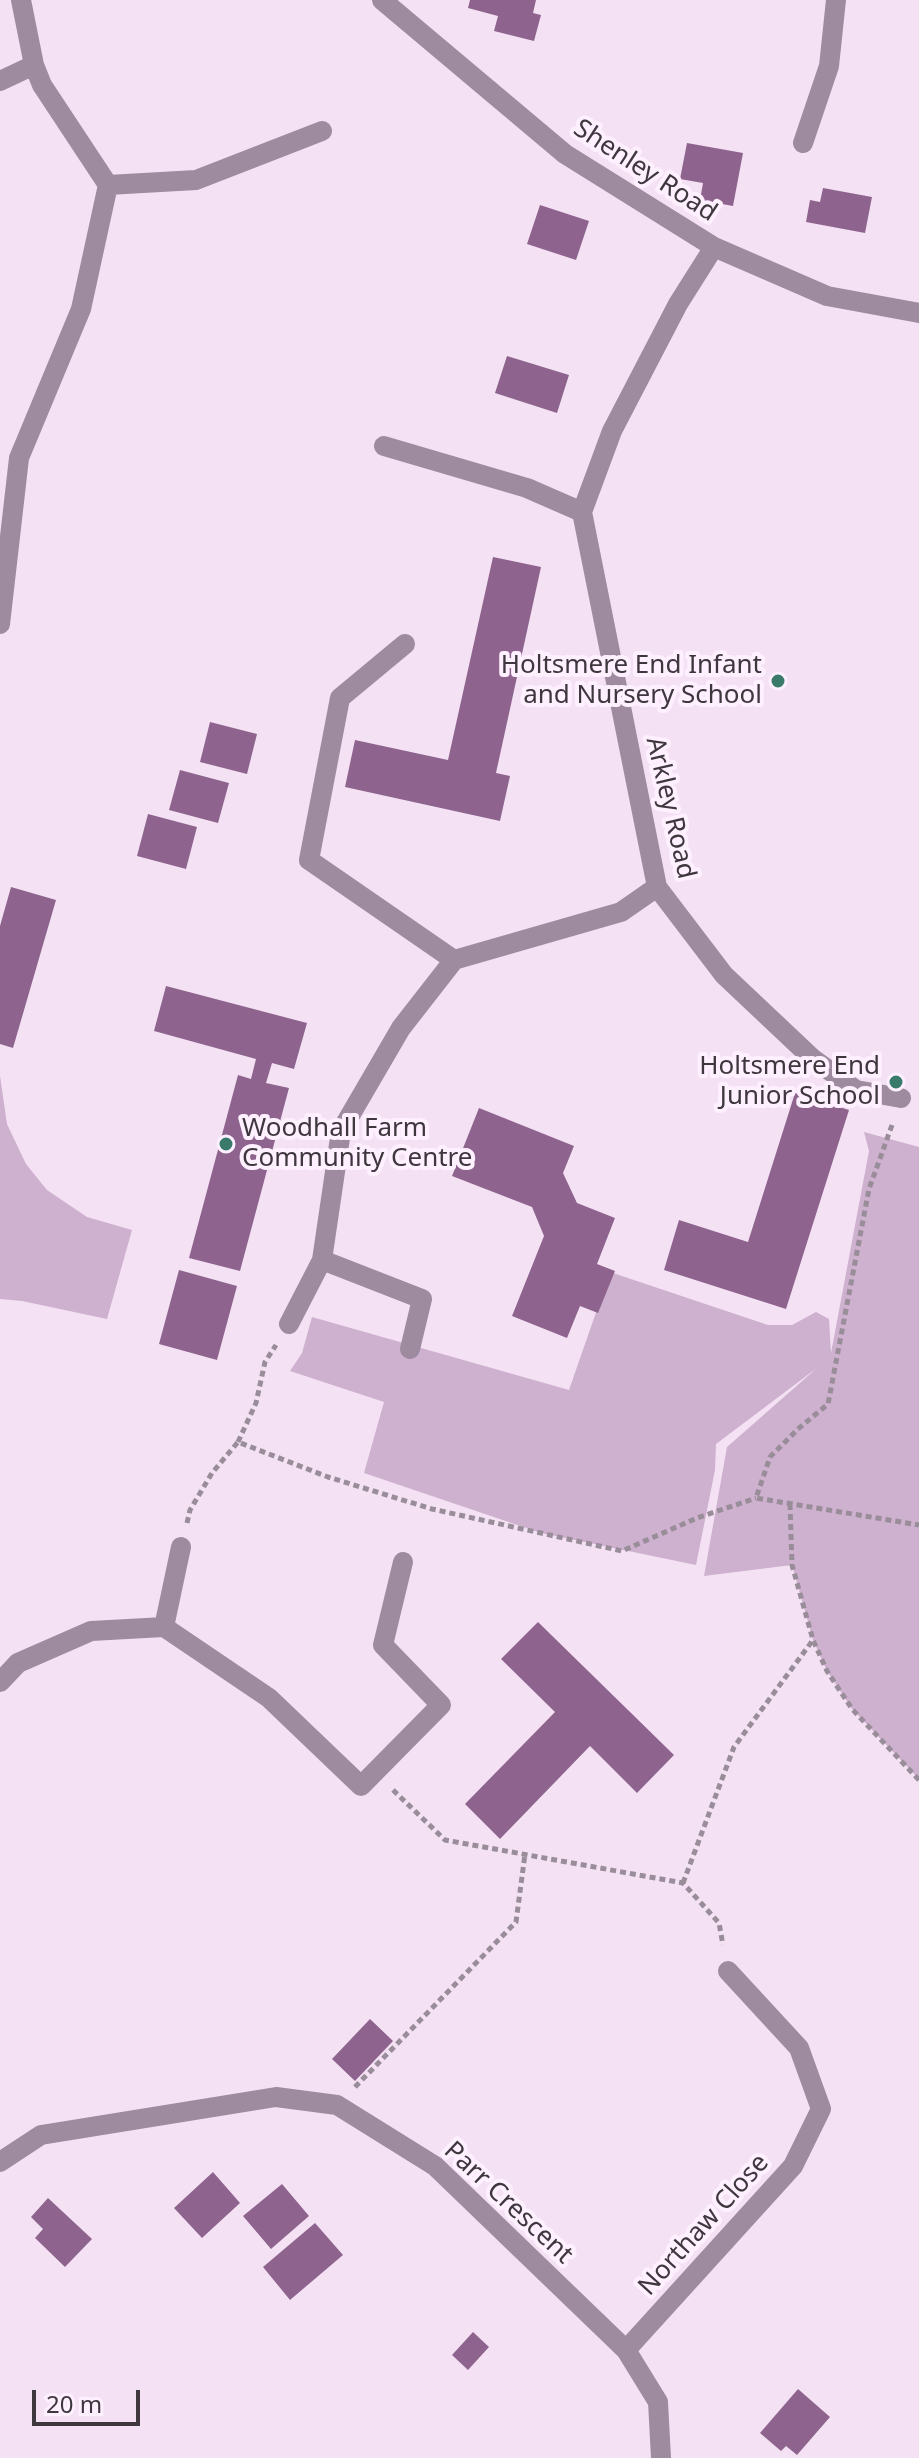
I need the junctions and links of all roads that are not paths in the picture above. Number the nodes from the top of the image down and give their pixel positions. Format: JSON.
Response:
{"nodes":[{"id":1,"x":21,"y":0,"type":"edge"},
{"id":2,"x":382,"y":0,"type":"edge"},
{"id":3,"x":836,"y":0,"type":"edge"},
{"id":4,"x":34,"y":65,"type":"junction"},
{"id":5,"x":0,"y":81,"type":"edge"},
{"id":6,"x":322,"y":131,"type":"dead end"},
{"id":7,"x":803,"y":143,"type":"dead end"},
{"id":8,"x":108,"y":185,"type":"junction"},
{"id":9,"x":714,"y":247,"type":"junction"},
{"id":10,"x":919,"y":313,"type":"edge"},
{"id":11,"x":384,"y":446,"type":"dead end"},
{"id":12,"x":9,"y":456,"type":"edge"},
{"id":13,"x":582,"y":512,"type":"junction"},
{"id":14,"x":0,"y":624,"type":"edge"},
{"id":15,"x":405,"y":644,"type":"dead end"},
{"id":16,"x":657,"y":887,"type":"junction"},
{"id":17,"x":454,"y":960,"type":"junction"},
{"id":18,"x":901,"y":1098,"type":"road end"},
{"id":19,"x":322,"y":1260,"type":"junction"},
{"id":20,"x":289,"y":1324,"type":"road end"},
{"id":21,"x":410,"y":1349,"type":"dead end"},
{"id":22,"x":181,"y":1547,"type":"road end"},
{"id":23,"x":403,"y":1562,"type":"dead end"},
{"id":24,"x":164,"y":1627,"type":"junction"},
{"id":25,"x":0,"y":1682,"type":"edge"},
{"id":26,"x":728,"y":1971,"type":"road end"},
{"id":27,"x":0,"y":2162,"type":"edge"},
{"id":28,"x":626,"y":2350,"type":"junction"},
{"id":29,"x":661,"y":2458,"type":"edge"}],
"edges":[{"from":1,"to":4,"type":"street"},
{"from":2,"to":9,"type":"street","name":"Shenley Road"},
{"from":3,"to":7,"type":"street"},
{"from":4,"to":5,"type":"street"},
{"from":4,"to":8,"type":"street"},
{"from":6,"to":8,"type":"street"},
{"from":8,"to":12,"type":"street"},
{"from":9,"to":10,"type":"street","name":"Shenley Road"},
{"from":9,"to":13,"type":"street"},
{"from":11,"to":13,"type":"street"},
{"from":12,"to":14,"type":"street"},
{"from":13,"to":16,"type":"street","name":"Arkley Road"},
{"from":15,"to":17,"type":"street"},
{"from":16,"to":17,"type":"street"},
{"from":16,"to":18,"type":"street","name":"Arkley Road"},
{"from":17,"to":19,"type":"street"},
{"from":19,"to":20,"type":"street"},
{"from":19,"to":21,"type":"street"},
{"from":22,"to":24,"type":"street"},
{"from":23,"to":24,"type":"street"},
{"from":24,"to":25,"type":"street"},
{"from":26,"to":28,"type":"street","name":"Northaw Close"},
{"from":27,"to":28,"type":"street","name":"Parr Crescent"},
{"from":28,"to":29,"type":"street","name":"Parr Crescent"}]}
